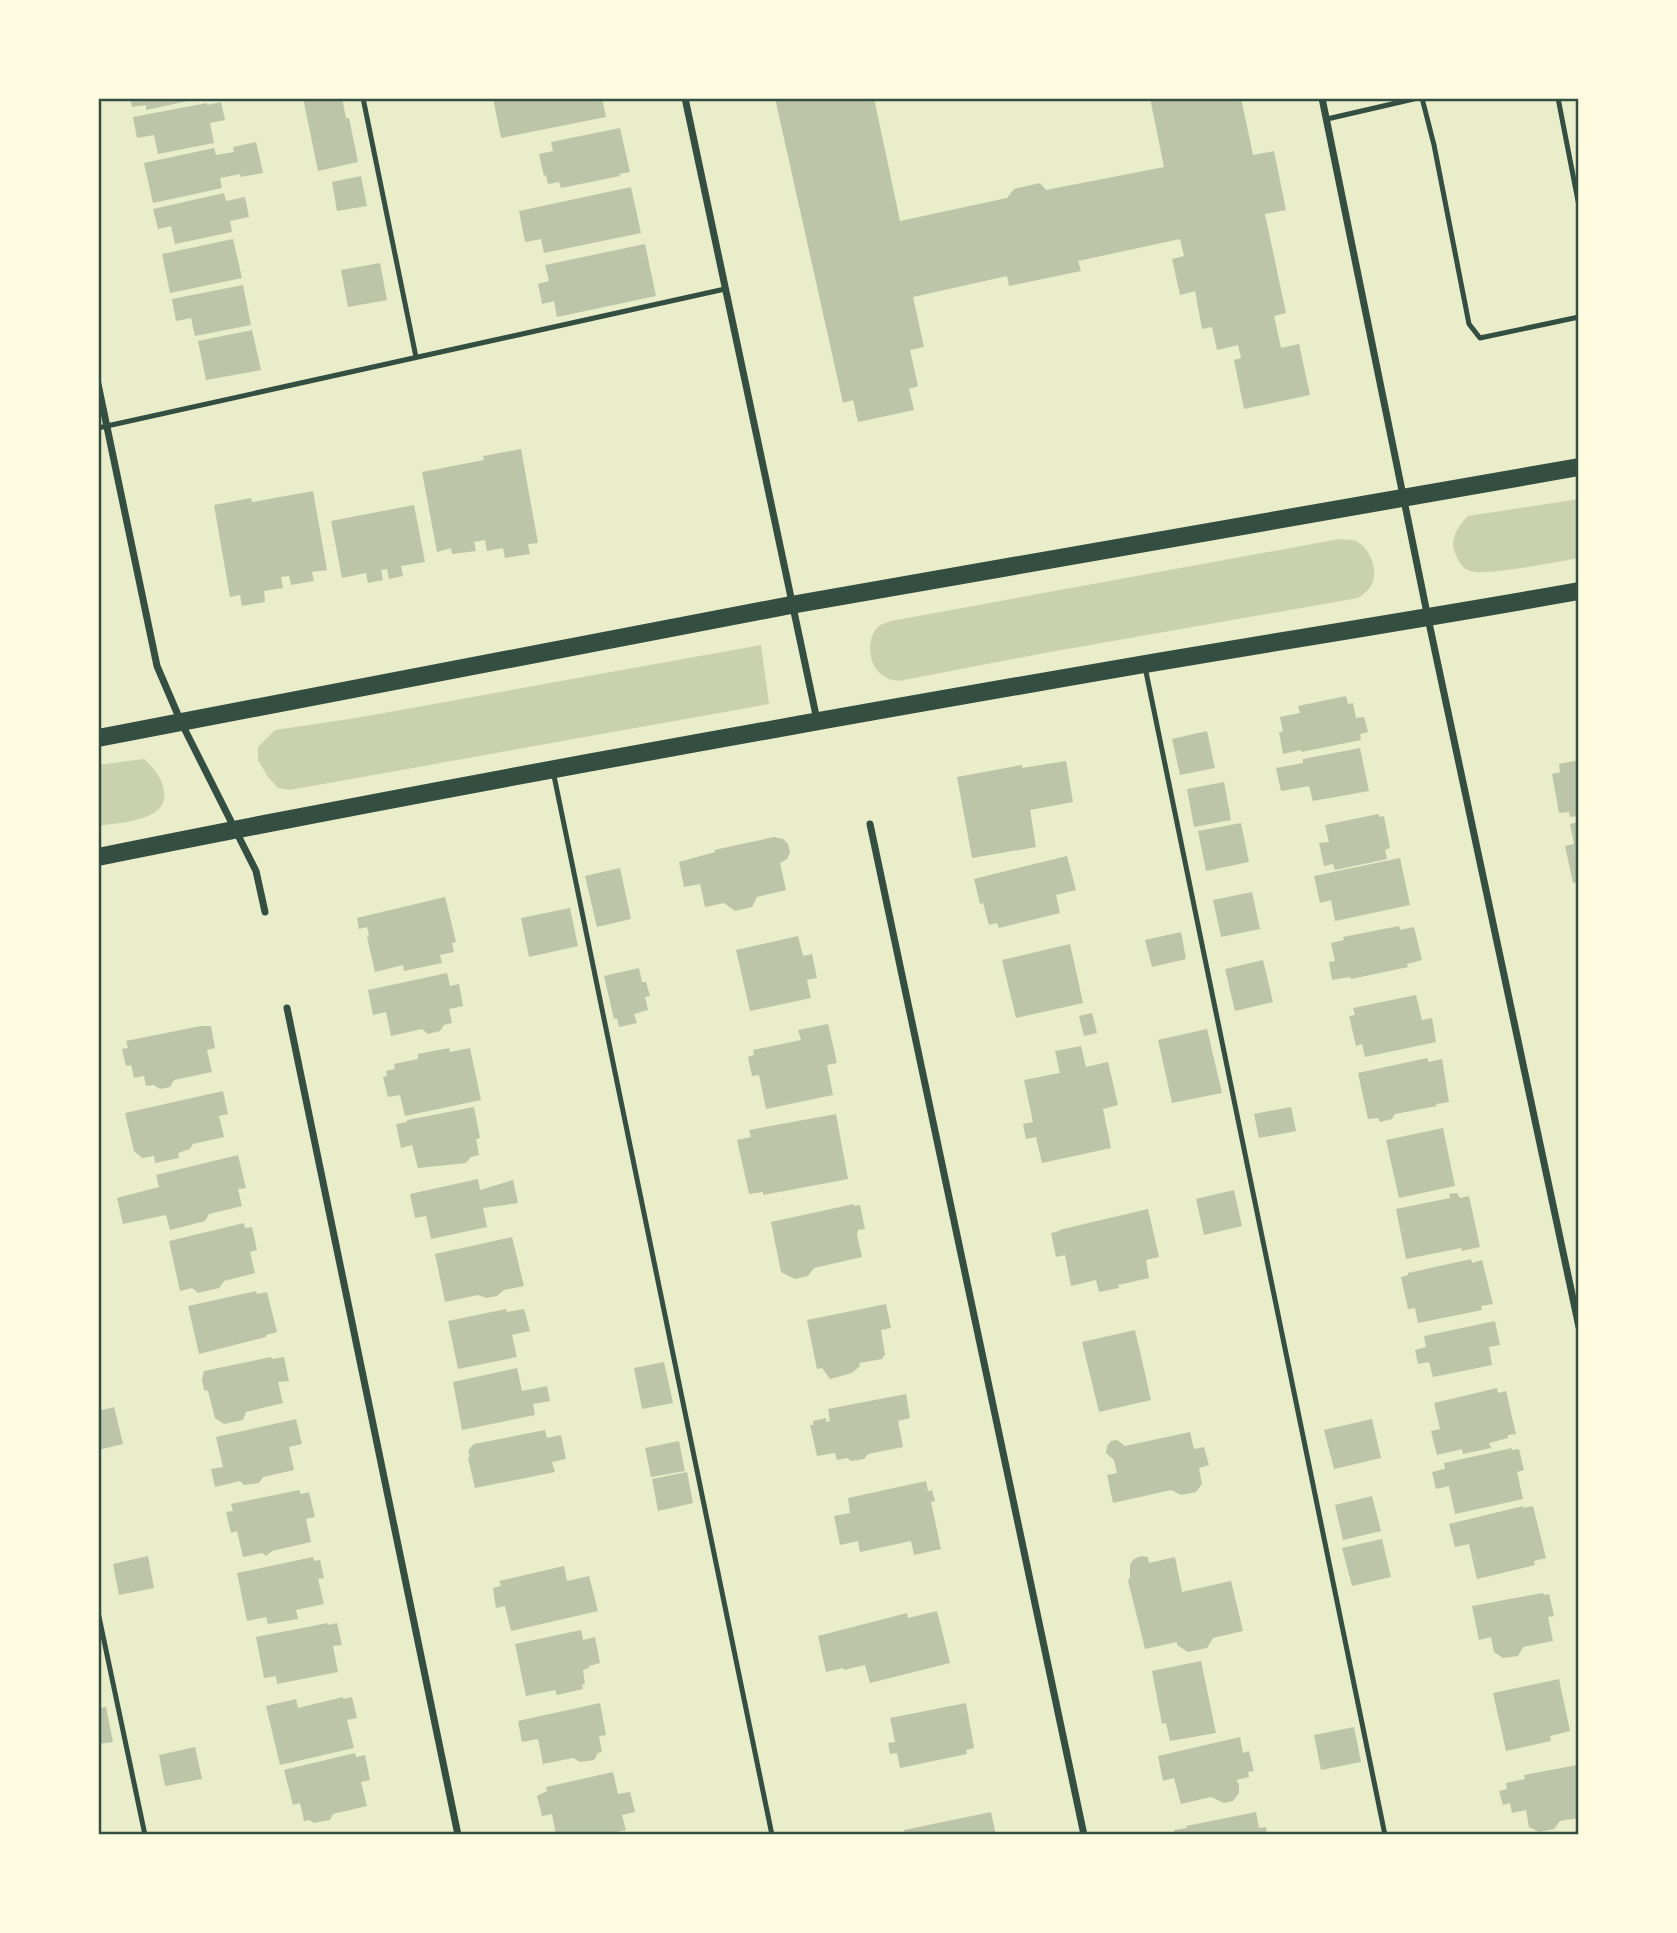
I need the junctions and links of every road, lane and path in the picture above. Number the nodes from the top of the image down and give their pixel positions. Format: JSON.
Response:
{"nodes":[{"id":1,"x":363,"y":98,"type":"edge"},
{"id":2,"x":684,"y":98,"type":"edge"},
{"id":3,"x":1322,"y":98,"type":"edge"},
{"id":4,"x":1420,"y":98,"type":"edge"},
{"id":5,"x":1558,"y":98,"type":"edge"},
{"id":6,"x":1327,"y":119,"type":"junction"},
{"id":7,"x":1579,"y":206,"type":"edge"},
{"id":8,"x":724,"y":289,"type":"junction"},
{"id":9,"x":1579,"y":317,"type":"edge"},
{"id":10,"x":416,"y":357,"type":"junction"},
{"id":11,"x":98,"y":384,"type":"edge"},
{"id":12,"x":102,"y":427,"type":"edge"},
{"id":13,"x":1579,"y":467,"type":"edge"},
{"id":14,"x":1405,"y":498,"type":"junction"},
{"id":15,"x":1579,"y":591,"type":"edge"},
{"id":16,"x":791,"y":605,"type":"junction"},
{"id":17,"x":1429,"y":618,"type":"junction"},
{"id":18,"x":1144,"y":664,"type":"junction"},
{"id":19,"x":817,"y":721,"type":"junction"},
{"id":20,"x":181,"y":722,"type":"junction"},
{"id":21,"x":98,"y":738,"type":"edge"},
{"id":22,"x":552,"y":768,"type":"junction"},
{"id":23,"x":870,"y":824,"type":"dead end"},
{"id":24,"x":236,"y":829,"type":"junction"},
{"id":25,"x":98,"y":857,"type":"edge"},
{"id":26,"x":265,"y":912,"type":"dead end"},
{"id":27,"x":287,"y":1008,"type":"dead end"},
{"id":28,"x":1579,"y":1327,"type":"edge"},
{"id":29,"x":98,"y":1612,"type":"edge"},
{"id":30,"x":145,"y":1835,"type":"edge"},
{"id":31,"x":458,"y":1835,"type":"edge"},
{"id":32,"x":772,"y":1835,"type":"edge"},
{"id":33,"x":1084,"y":1835,"type":"edge"},
{"id":34,"x":1385,"y":1835,"type":"edge"}],
"edges":[{"from":1,"to":10,"type":"lane"},
{"from":2,"to":8,"type":"street"},
{"from":3,"to":6,"type":"street"},
{"from":4,"to":6,"type":"lane"},
{"from":4,"to":9,"type":"lane"},
{"from":5,"to":7,"type":"lane"},
{"from":6,"to":14,"type":"street"},
{"from":8,"to":10,"type":"lane"},
{"from":8,"to":16,"type":"street"},
{"from":10,"to":12,"type":"lane"},
{"from":11,"to":12,"type":"street"},
{"from":12,"to":20,"type":"street"},
{"from":13,"to":14,"type":"main road"},
{"from":14,"to":16,"type":"main road"},
{"from":14,"to":17,"type":"street"},
{"from":15,"to":17,"type":"main road"},
{"from":16,"to":19,"type":"street"},
{"from":16,"to":20,"type":"main road"},
{"from":17,"to":18,"type":"main road"},
{"from":17,"to":28,"type":"street"},
{"from":18,"to":19,"type":"main road"},
{"from":18,"to":34,"type":"lane"},
{"from":19,"to":22,"type":"main road"},
{"from":20,"to":21,"type":"main road"},
{"from":20,"to":24,"type":"street"},
{"from":22,"to":24,"type":"main road"},
{"from":22,"to":32,"type":"lane"},
{"from":23,"to":33,"type":"street"},
{"from":24,"to":25,"type":"main road"},
{"from":24,"to":26,"type":"street"},
{"from":27,"to":31,"type":"street"},
{"from":29,"to":30,"type":"lane"}]}
